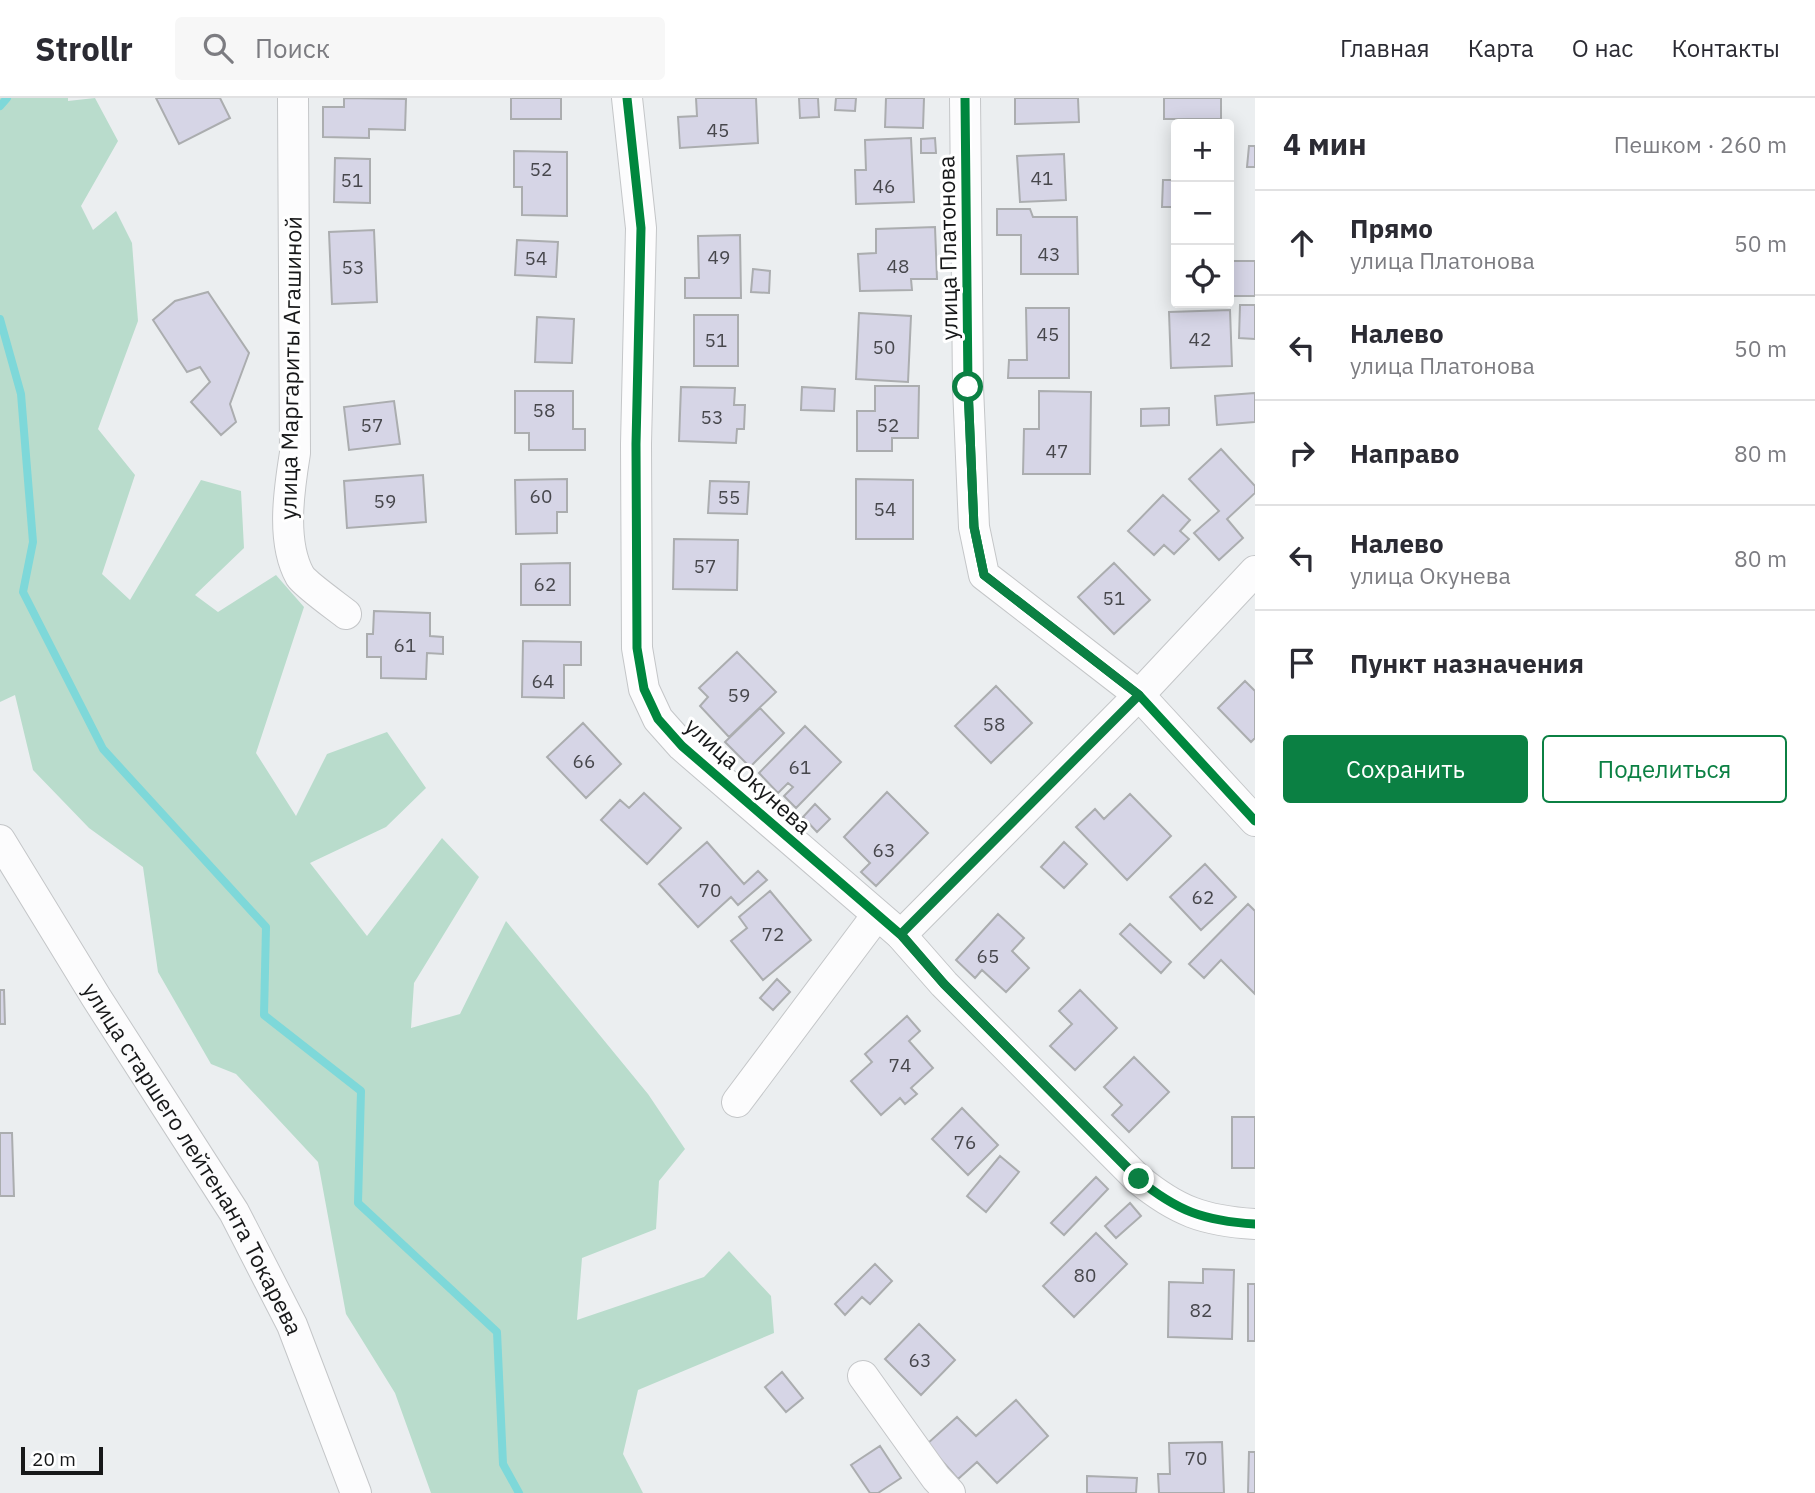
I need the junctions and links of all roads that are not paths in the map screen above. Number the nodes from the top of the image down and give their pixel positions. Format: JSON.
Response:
{"nodes":[{"id":1,"x":293,"y":98,"type":"edge"},
{"id":2,"x":627,"y":98,"type":"edge"},
{"id":3,"x":965,"y":98,"type":"edge"},
{"id":4,"x":1255,"y":572,"type":"edge"},
{"id":5,"x":346,"y":614,"type":"dead end"},
{"id":6,"x":1139,"y":695,"type":"junction"},
{"id":7,"x":1255,"y":821,"type":"edge"},
{"id":8,"x":0,"y":840,"type":"edge"},
{"id":9,"x":877,"y":915,"type":"junction"},
{"id":10,"x":901,"y":934,"type":"junction"},
{"id":11,"x":737,"y":1102,"type":"dead end"},
{"id":12,"x":1255,"y":1224,"type":"edge"},
{"id":13,"x":863,"y":1376,"type":"dead end"},
{"id":14,"x":356,"y":1493,"type":"edge"},
{"id":15,"x":950,"y":1493,"type":"edge"}],
"edges":[{"from":1,"to":5,"type":"street","name":"улица Маргариты Агашиной"},
{"from":2,"to":9,"type":"street","name":"улица Окунева"},
{"from":3,"to":6,"type":"street","name":"улица Платонова"},
{"from":4,"to":6,"type":"street"},
{"from":6,"to":7,"type":"street","name":"улица Платонова"},
{"from":6,"to":10,"type":"street"},
{"from":8,"to":14,"type":"street","name":"улица старшего лейтенанта Токарева"},
{"from":9,"to":10,"type":"street","name":"улица Окунева"},
{"from":9,"to":11,"type":"street"},
{"from":10,"to":12,"type":"street","name":"улица Окунева"},
{"from":13,"to":15,"type":"street"}]}
